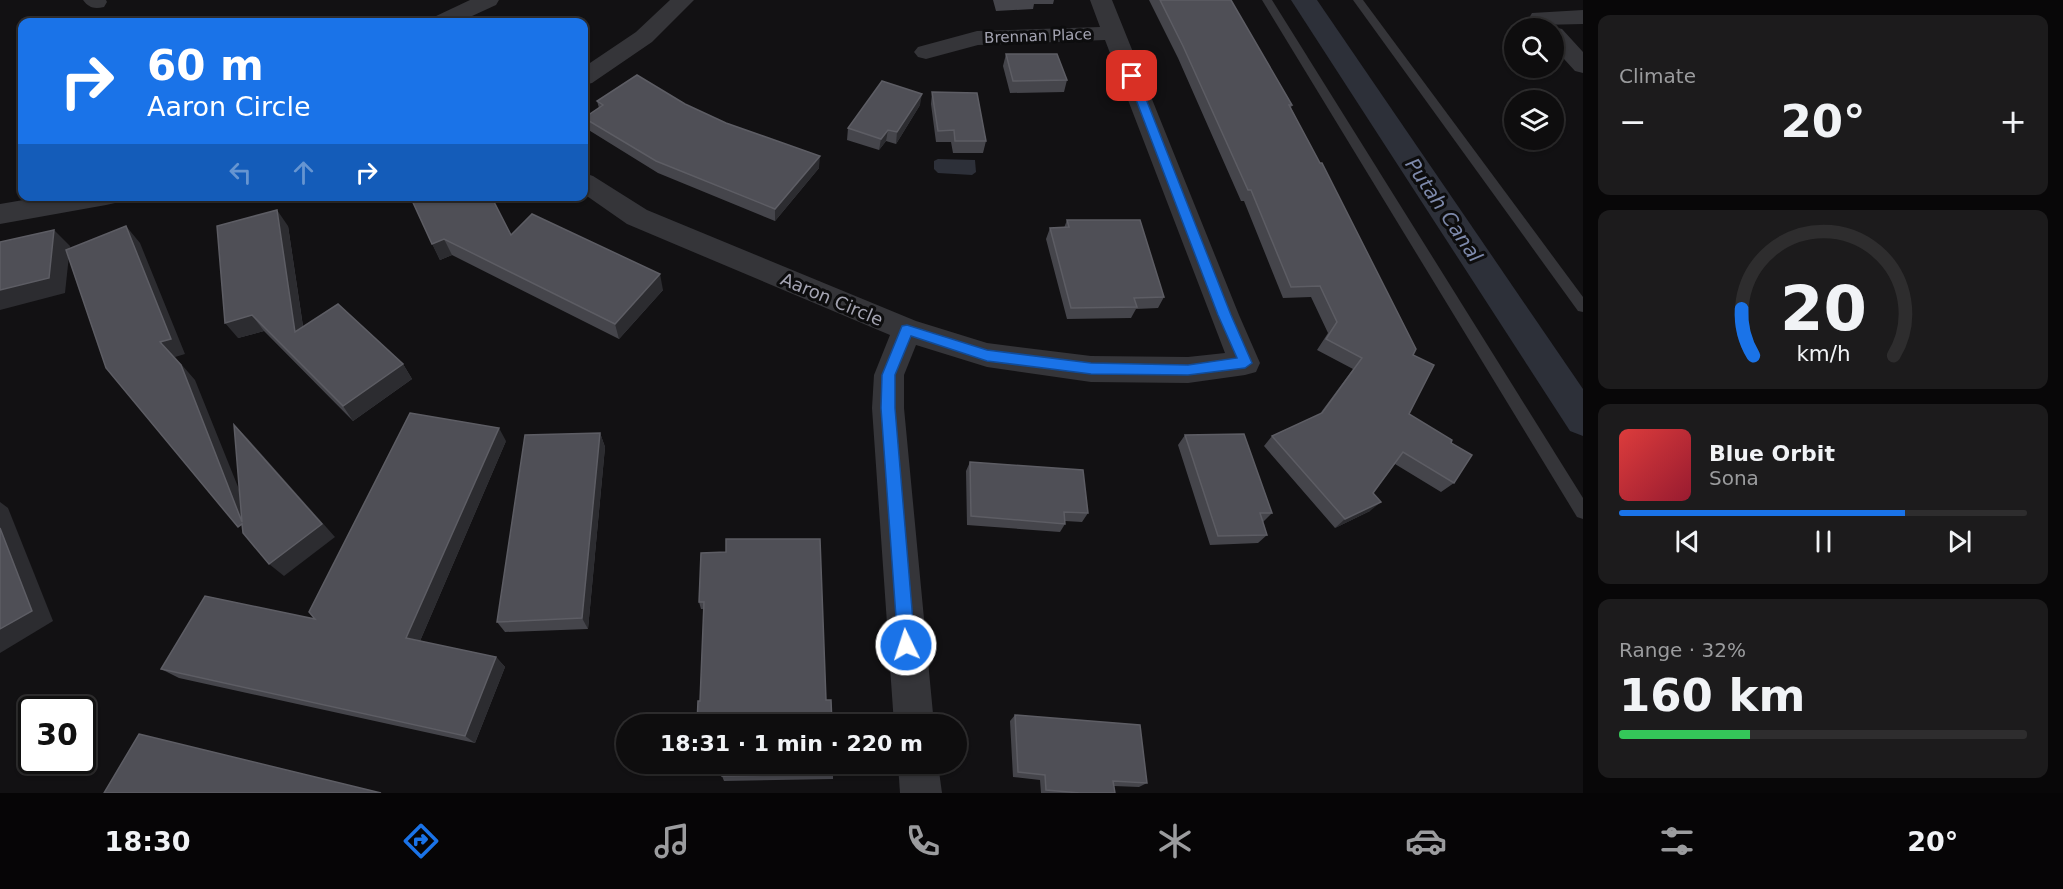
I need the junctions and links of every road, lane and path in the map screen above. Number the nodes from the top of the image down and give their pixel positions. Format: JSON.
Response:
{"nodes":[{"id":1,"x":488,"y":0,"type":"edge"},
{"id":2,"x":683,"y":0,"type":"edge"},
{"id":3,"x":1101,"y":0,"type":"edge"},
{"id":4,"x":1267,"y":0,"type":"edge"},
{"id":5,"x":1358,"y":0,"type":"edge"},
{"id":6,"x":1524,"y":0,"type":"edge"},
{"id":7,"x":1583,"y":17,"type":"edge"},
{"id":8,"x":453,"y":18,"type":"edge"},
{"id":9,"x":1540,"y":18,"type":"edge"},
{"id":10,"x":1564,"y":22,"type":"edge"},
{"id":11,"x":1115,"y":33,"type":"junction"},
{"id":12,"x":1564,"y":45,"type":"edge"},
{"id":13,"x":926,"y":52,"type":"dead end"},
{"id":14,"x":1583,"y":66,"type":"edge"},
{"id":15,"x":588,"y":75,"type":"edge"},
{"id":16,"x":588,"y":185,"type":"edge"},
{"id":17,"x":77,"y":201,"type":"edge"},
{"id":18,"x":0,"y":214,"type":"edge"},
{"id":19,"x":1583,"y":307,"type":"edge"},
{"id":20,"x":907,"y":330,"type":"junction"},
{"id":21,"x":1583,"y":512,"type":"edge"},
{"id":22,"x":913,"y":714,"type":"edge"},
{"id":23,"x":919,"y":774,"type":"edge"},
{"id":24,"x":921,"y":793,"type":"edge"}],
"edges":[{"from":1,"to":8,"type":"street"},
{"from":2,"to":15,"type":"street"},
{"from":3,"to":11,"type":"street","name":"Aaron Circle"},
{"from":4,"to":21,"type":"lane"},
{"from":5,"to":19,"type":"lane"},
{"from":6,"to":9,"type":"street"},
{"from":7,"to":10,"type":"street"},
{"from":11,"to":13,"type":"street","name":"Brennan Place"},
{"from":11,"to":20,"type":"street","name":"Aaron Circle"},
{"from":12,"to":14,"type":"street"},
{"from":16,"to":20,"type":"street","name":"Aaron Circle"},
{"from":17,"to":18,"type":"street"},
{"from":20,"to":22,"type":"street"},
{"from":23,"to":24,"type":"street"}]}
